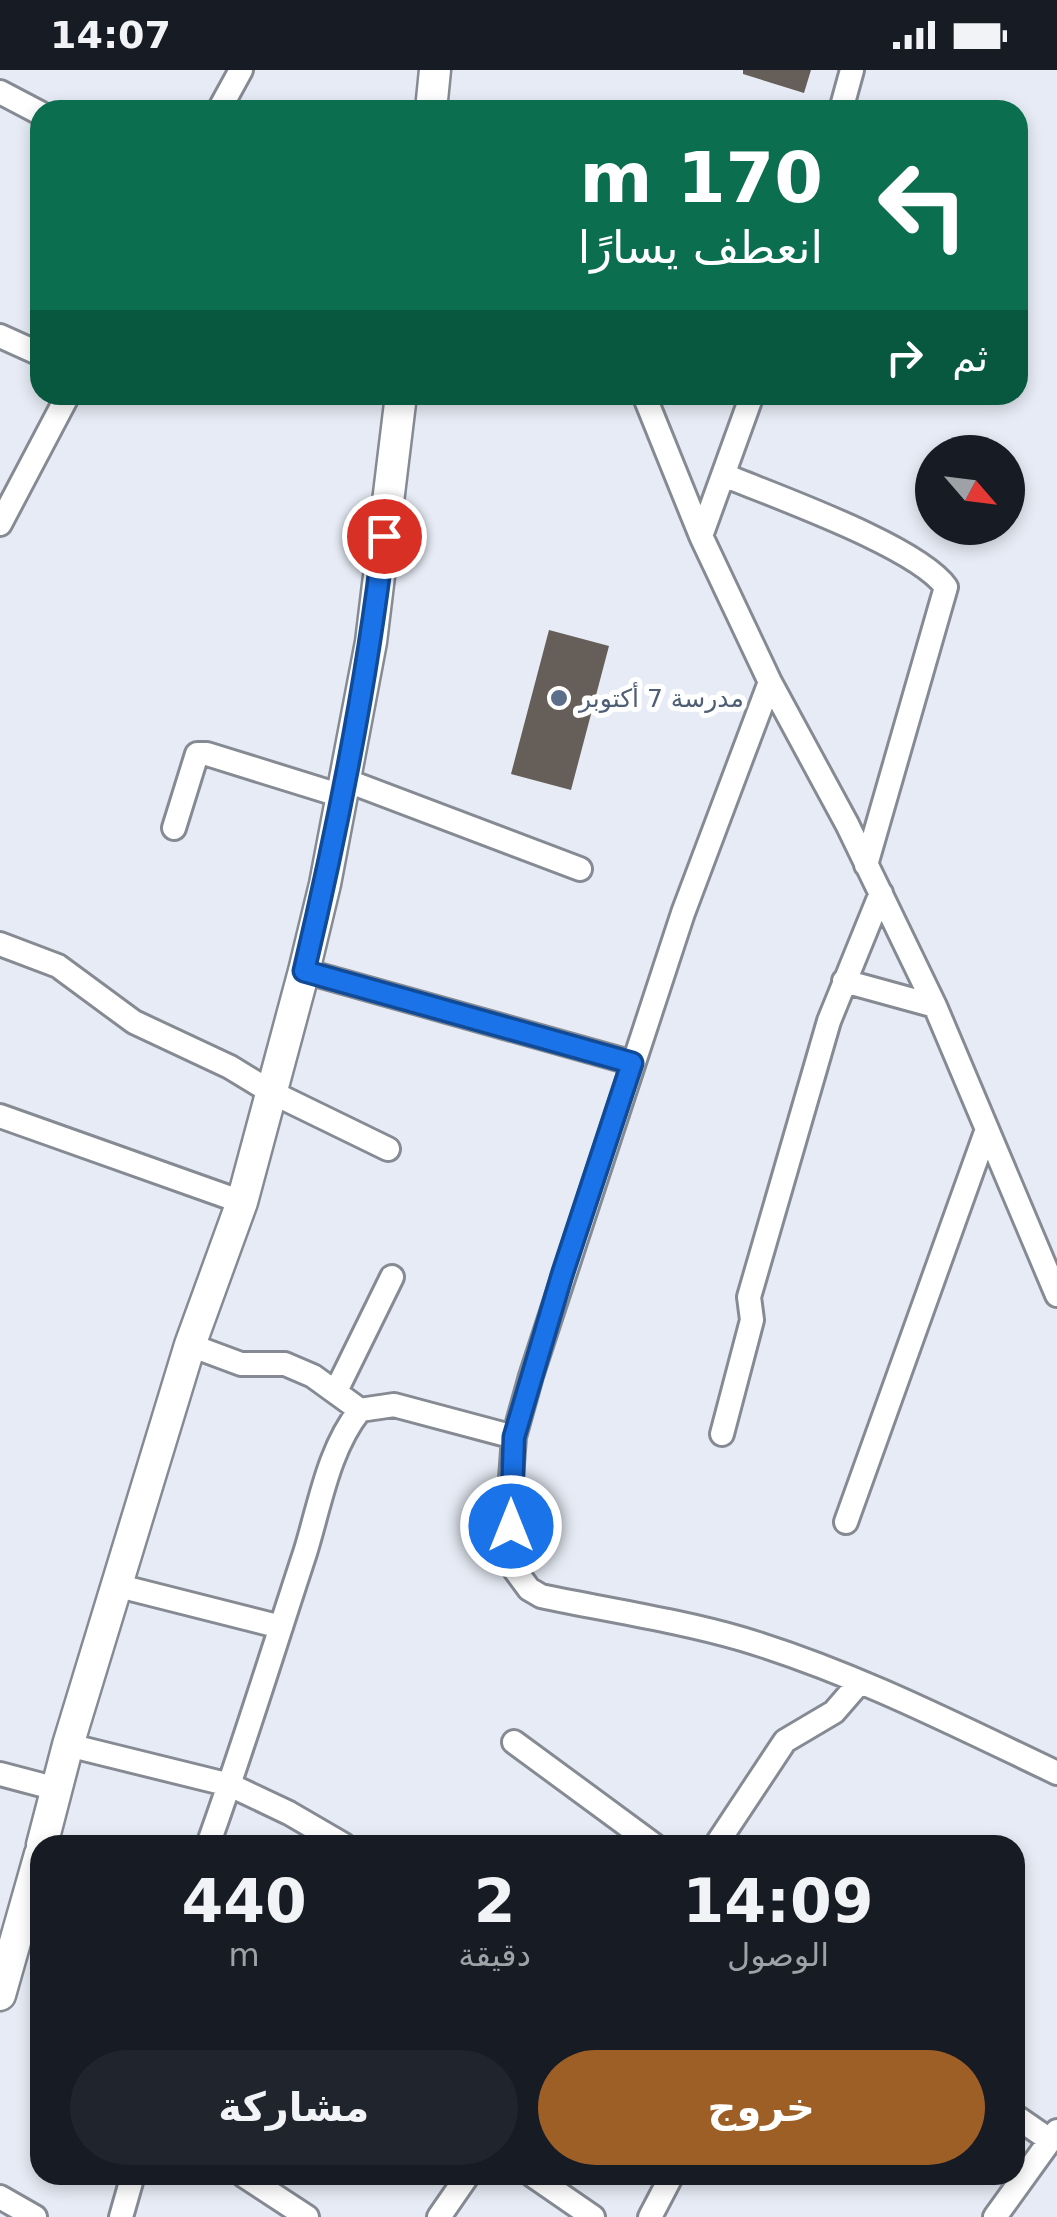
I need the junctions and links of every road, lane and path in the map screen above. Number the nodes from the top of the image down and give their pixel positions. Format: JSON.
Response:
{"nodes":[{"id":1,"x":241,"y":70,"type":"edge"},
{"id":2,"x":435,"y":70,"type":"edge"},
{"id":3,"x":852,"y":70,"type":"edge"},
{"id":4,"x":0,"y":92,"type":"edge"},
{"id":5,"x":224,"y":100,"type":"edge"},
{"id":6,"x":432,"y":100,"type":"edge"},
{"id":7,"x":844,"y":100,"type":"edge"},
{"id":8,"x":30,"y":108,"type":"edge"},
{"id":9,"x":0,"y":336,"type":"edge"},
{"id":10,"x":30,"y":350,"type":"edge"},
{"id":11,"x":63,"y":405,"type":"edge"},
{"id":12,"x":400,"y":405,"type":"edge"},
{"id":13,"x":648,"y":405,"type":"edge"},
{"id":14,"x":748,"y":405,"type":"edge"},
{"id":15,"x":724,"y":475,"type":"junction"},
{"id":16,"x":0,"y":524,"type":"edge"},
{"id":17,"x":701,"y":536,"type":"junction"},
{"id":18,"x":770,"y":682,"type":"junction"},
{"id":19,"x":343,"y":788,"type":"junction"},
{"id":20,"x":174,"y":828,"type":"dead end"},
{"id":21,"x":866,"y":864,"type":"junction"},
{"id":22,"x":580,"y":869,"type":"dead end"},
{"id":23,"x":881,"y":893,"type":"junction"},
{"id":24,"x":0,"y":944,"type":"edge"},
{"id":25,"x":304,"y":971,"type":"junction"},
{"id":26,"x":844,"y":981,"type":"junction"},
{"id":27,"x":934,"y":1006,"type":"junction"},
{"id":28,"x":632,"y":1063,"type":"junction"},
{"id":29,"x":270,"y":1092,"type":"junction"},
{"id":30,"x":0,"y":1116,"type":"edge"},
{"id":31,"x":986,"y":1132,"type":"junction"},
{"id":32,"x":388,"y":1149,"type":"dead end"},
{"id":33,"x":242,"y":1202,"type":"junction"},
{"id":34,"x":392,"y":1277,"type":"dead end"},
{"id":35,"x":1057,"y":1296,"type":"edge"},
{"id":36,"x":190,"y":1345,"type":"junction"},
{"id":37,"x":336,"y":1392,"type":"junction"},
{"id":38,"x":360,"y":1410,"type":"junction"},
{"id":39,"x":722,"y":1434,"type":"dead end"},
{"id":40,"x":514,"y":1437,"type":"junction"},
{"id":41,"x":846,"y":1522,"type":"dead end"},
{"id":42,"x":119,"y":1586,"type":"junction"},
{"id":43,"x":281,"y":1627,"type":"junction"},
{"id":44,"x":860,"y":1682,"type":"junction"},
{"id":45,"x":514,"y":1742,"type":"dead end"},
{"id":46,"x":68,"y":1745,"type":"junction"},
{"id":47,"x":1057,"y":1773,"type":"edge"},
{"id":48,"x":0,"y":1774,"type":"edge"},
{"id":49,"x":230,"y":1785,"type":"junction"},
{"id":50,"x":57,"y":1790,"type":"junction"},
{"id":51,"x":45,"y":1835,"type":"edge"},
{"id":52,"x":212,"y":1835,"type":"edge"},
{"id":53,"x":327,"y":1835,"type":"edge"},
{"id":54,"x":640,"y":1835,"type":"edge"},
{"id":55,"x":723,"y":1835,"type":"edge"},
{"id":56,"x":30,"y":1889,"type":"edge"},
{"id":57,"x":0,"y":1994,"type":"edge"},
{"id":58,"x":1025,"y":2121,"type":"edge"},
{"id":59,"x":1054,"y":2136,"type":"edge"},
{"id":60,"x":1025,"y":2176,"type":"edge"},
{"id":61,"x":131,"y":2185,"type":"edge"},
{"id":62,"x":259,"y":2185,"type":"edge"},
{"id":63,"x":461,"y":2185,"type":"edge"},
{"id":64,"x":546,"y":2185,"type":"edge"},
{"id":65,"x":667,"y":2185,"type":"edge"},
{"id":66,"x":1018,"y":2185,"type":"edge"},
{"id":67,"x":0,"y":2198,"type":"edge"},
{"id":68,"x":35,"y":2217,"type":"edge"},
{"id":69,"x":122,"y":2217,"type":"edge"},
{"id":70,"x":307,"y":2217,"type":"edge"},
{"id":71,"x":439,"y":2217,"type":"edge"},
{"id":72,"x":592,"y":2217,"type":"edge"},
{"id":73,"x":650,"y":2217,"type":"edge"},
{"id":74,"x":995,"y":2217,"type":"edge"}],
"edges":[{"from":1,"to":5,"type":"street"},
{"from":2,"to":6,"type":"street"},
{"from":3,"to":7,"type":"street"},
{"from":4,"to":8,"type":"street"},
{"from":9,"to":10,"type":"street"},
{"from":11,"to":16,"type":"street"},
{"from":12,"to":19,"type":"street"},
{"from":13,"to":17,"type":"street"},
{"from":14,"to":15,"type":"street"},
{"from":15,"to":17,"type":"street"},
{"from":15,"to":21,"type":"street"},
{"from":17,"to":18,"type":"street"},
{"from":18,"to":21,"type":"street"},
{"from":18,"to":28,"type":"street"},
{"from":19,"to":20,"type":"street"},
{"from":19,"to":22,"type":"street"},
{"from":19,"to":25,"type":"street"},
{"from":21,"to":23,"type":"street"},
{"from":23,"to":26,"type":"street"},
{"from":23,"to":27,"type":"street"},
{"from":24,"to":29,"type":"street"},
{"from":25,"to":28,"type":"street"},
{"from":25,"to":29,"type":"street"},
{"from":26,"to":27,"type":"street"},
{"from":26,"to":39,"type":"street"},
{"from":27,"to":31,"type":"street"},
{"from":28,"to":40,"type":"street"},
{"from":29,"to":32,"type":"street"},
{"from":29,"to":33,"type":"street"},
{"from":30,"to":33,"type":"street"},
{"from":31,"to":35,"type":"street"},
{"from":31,"to":41,"type":"street"},
{"from":33,"to":36,"type":"street"},
{"from":34,"to":37,"type":"street"},
{"from":36,"to":37,"type":"street"},
{"from":36,"to":42,"type":"street"},
{"from":37,"to":38,"type":"street"},
{"from":38,"to":40,"type":"street"},
{"from":38,"to":43,"type":"street"},
{"from":40,"to":44,"type":"street"},
{"from":42,"to":43,"type":"street"},
{"from":42,"to":46,"type":"street"},
{"from":43,"to":49,"type":"street"},
{"from":44,"to":47,"type":"street"},
{"from":44,"to":55,"type":"street"},
{"from":45,"to":54,"type":"street"},
{"from":46,"to":49,"type":"street"},
{"from":46,"to":50,"type":"street"},
{"from":48,"to":50,"type":"street"},
{"from":49,"to":52,"type":"street"},
{"from":49,"to":53,"type":"street"},
{"from":50,"to":51,"type":"street"},
{"from":56,"to":57,"type":"street"},
{"from":58,"to":59,"type":"street"},
{"from":59,"to":60,"type":"street"},
{"from":61,"to":69,"type":"street"},
{"from":62,"to":70,"type":"street"},
{"from":63,"to":71,"type":"street"},
{"from":64,"to":72,"type":"street"},
{"from":65,"to":73,"type":"street"},
{"from":66,"to":74,"type":"street"},
{"from":67,"to":68,"type":"street"}]}
